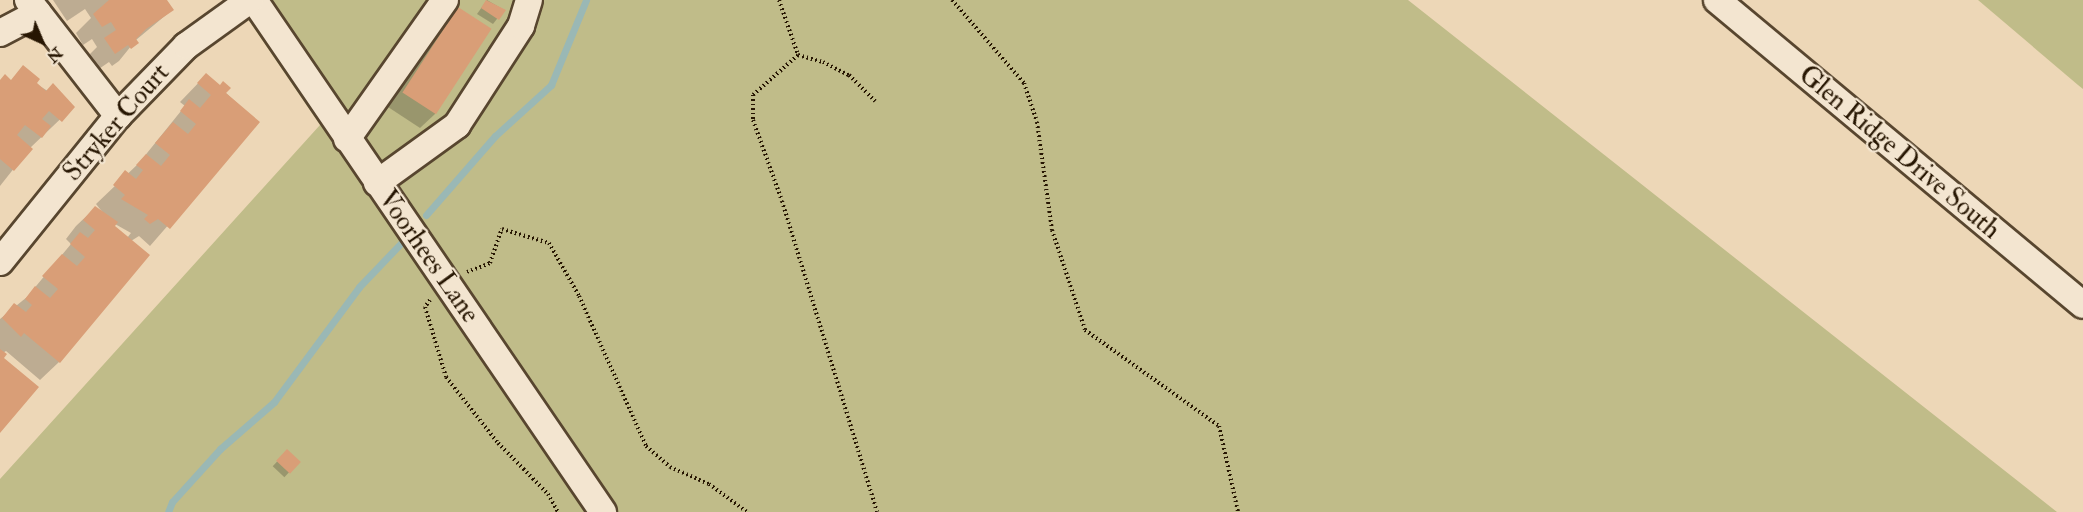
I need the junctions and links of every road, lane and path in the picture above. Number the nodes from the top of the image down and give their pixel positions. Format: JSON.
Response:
{"nodes":[{"id":1,"x":252,"y":0,"type":"edge"},
{"id":2,"x":446,"y":0,"type":"edge"},
{"id":3,"x":530,"y":0,"type":"edge"},
{"id":4,"x":779,"y":0,"type":"edge"},
{"id":5,"x":952,"y":0,"type":"edge"},
{"id":6,"x":1716,"y":0,"type":"edge"},
{"id":7,"x":33,"y":7,"type":"edge"},
{"id":8,"x":0,"y":33,"type":"edge"},
{"id":9,"x":798,"y":56,"type":"junction"},
{"id":10,"x":875,"y":101,"type":"dead end"},
{"id":11,"x":118,"y":116,"type":"junction"},
{"id":12,"x":347,"y":139,"type":"junction"},
{"id":13,"x":377,"y":183,"type":"junction"},
{"id":14,"x":0,"y":262,"type":"edge"},
{"id":15,"x":444,"y":280,"type":"junction"},
{"id":16,"x":2083,"y":305,"type":"edge"},
{"id":17,"x":558,"y":512,"type":"edge"},
{"id":18,"x":603,"y":512,"type":"edge"},
{"id":19,"x":747,"y":512,"type":"edge"},
{"id":20,"x":877,"y":512,"type":"edge"},
{"id":21,"x":1238,"y":512,"type":"edge"}],
"edges":[{"from":1,"to":11,"type":"street","name":"Stryker Court"},
{"from":1,"to":12,"type":"street","name":"Voorhees Lane"},
{"from":2,"to":12,"type":"street"},
{"from":3,"to":13,"type":"street"},
{"from":4,"to":9,"type":"path"},
{"from":5,"to":21,"type":"path"},
{"from":6,"to":16,"type":"street","name":"Glen Ridge Drive South"},
{"from":7,"to":8,"type":"street"},
{"from":7,"to":11,"type":"street"},
{"from":9,"to":10,"type":"path"},
{"from":9,"to":20,"type":"path"},
{"from":11,"to":14,"type":"street","name":"Stryker Court"},
{"from":12,"to":13,"type":"street","name":"Voorhees Lane"},
{"from":13,"to":15,"type":"street","name":"Voorhees Lane"},
{"from":15,"to":17,"type":"path"},
{"from":15,"to":18,"type":"street","name":"Voorhees Lane"},
{"from":15,"to":19,"type":"path"}]}
